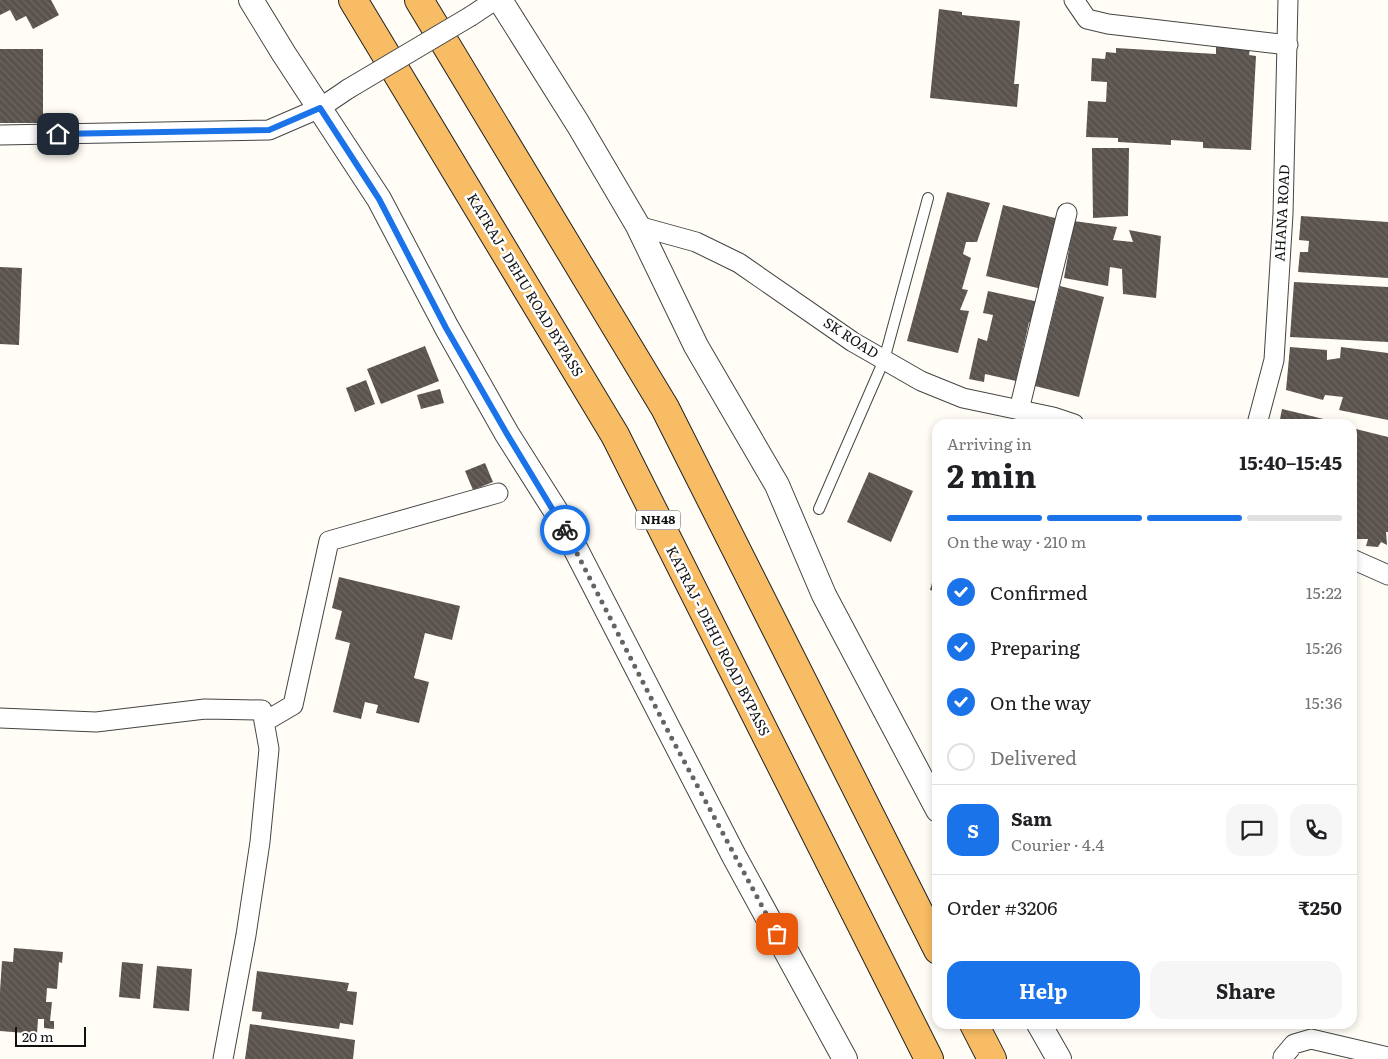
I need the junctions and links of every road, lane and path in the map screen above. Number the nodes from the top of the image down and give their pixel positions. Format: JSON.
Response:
{"nodes":[{"id":1,"x":251,"y":0,"type":"edge"},
{"id":2,"x":353,"y":0,"type":"edge"},
{"id":3,"x":420,"y":0,"type":"edge"},
{"id":4,"x":495,"y":0,"type":"edge"},
{"id":5,"x":500,"y":0,"type":"edge"},
{"id":6,"x":1074,"y":0,"type":"edge"},
{"id":7,"x":1288,"y":0,"type":"edge"},
{"id":8,"x":1288,"y":45,"type":"junction"},
{"id":9,"x":320,"y":108,"type":"junction"},
{"id":10,"x":0,"y":135,"type":"edge"},
{"id":11,"x":928,"y":198,"type":"dead end"},
{"id":12,"x":1067,"y":213,"type":"dead end"},
{"id":13,"x":638,"y":226,"type":"junction"},
{"id":14,"x":884,"y":360,"type":"junction"},
{"id":15,"x":1019,"y":410,"type":"junction"},
{"id":16,"x":1061,"y":419,"type":"edge"},
{"id":17,"x":1258,"y":419,"type":"edge"},
{"id":18,"x":498,"y":493,"type":"dead end"},
{"id":19,"x":819,"y":509,"type":"dead end"},
{"id":20,"x":1357,"y":561,"type":"edge"},
{"id":21,"x":1388,"y":575,"type":"edge"},
{"id":22,"x":0,"y":718,"type":"edge"},
{"id":23,"x":264,"y":722,"type":"junction"},
{"id":24,"x":932,"y":799,"type":"edge"},
{"id":25,"x":932,"y":938,"type":"edge"},
{"id":26,"x":977,"y":1029,"type":"edge"},
{"id":27,"x":1043,"y":1029,"type":"edge"},
{"id":28,"x":1388,"y":1058,"type":"edge"},
{"id":29,"x":223,"y":1059,"type":"edge"},
{"id":30,"x":845,"y":1059,"type":"edge"},
{"id":31,"x":929,"y":1059,"type":"edge"},
{"id":32,"x":992,"y":1059,"type":"edge"},
{"id":33,"x":1059,"y":1059,"type":"edge"},
{"id":34,"x":1284,"y":1059,"type":"edge"}],
"edges":[{"from":1,"to":9,"type":"street"},
{"from":2,"to":31,"type":"highway","name":"KATRAJ - DEHU ROAD BYPASS","number":"NH48"},
{"from":3,"to":25,"type":"highway"},
{"from":4,"to":9,"type":"street","bridge":true},
{"from":5,"to":13,"type":"street"},
{"from":6,"to":8,"type":"street"},
{"from":7,"to":8,"type":"street","name":"AHANA ROAD"},
{"from":8,"to":17,"type":"street","name":"AHANA ROAD"},
{"from":9,"to":10,"type":"street"},
{"from":9,"to":30,"type":"street"},
{"from":11,"to":14,"type":"lane"},
{"from":12,"to":15,"type":"street"},
{"from":13,"to":14,"type":"street","name":"SK ROAD"},
{"from":13,"to":24,"type":"street"},
{"from":14,"to":15,"type":"street","name":"SK ROAD"},
{"from":14,"to":19,"type":"lane"},
{"from":15,"to":16,"type":"street","name":"SK ROAD"},
{"from":18,"to":23,"type":"street"},
{"from":20,"to":21,"type":"street"},
{"from":22,"to":23,"type":"street"},
{"from":23,"to":29,"type":"street"},
{"from":26,"to":32,"type":"highway"},
{"from":27,"to":33,"type":"street"},
{"from":28,"to":34,"type":"street"}]}
